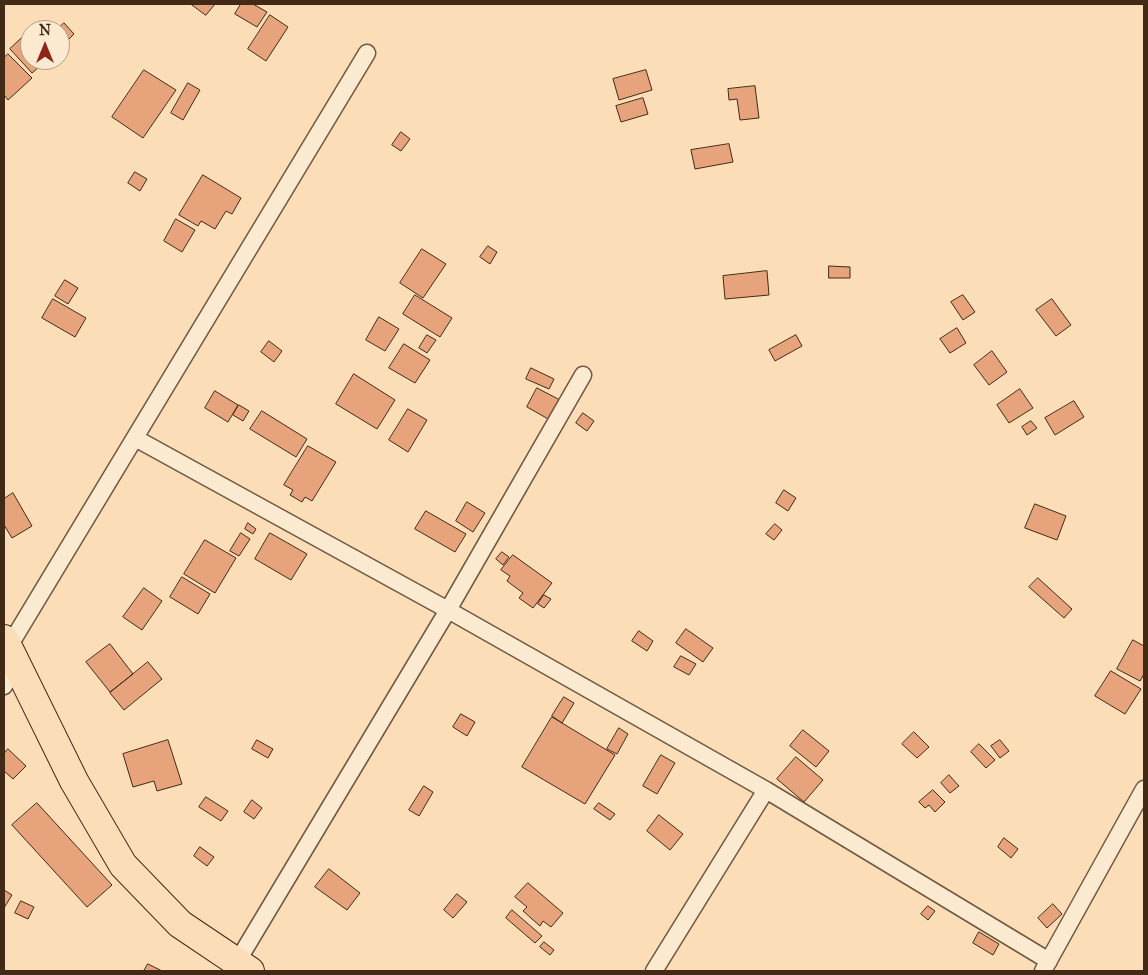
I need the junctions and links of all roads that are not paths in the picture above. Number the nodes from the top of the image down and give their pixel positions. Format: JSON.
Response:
{"nodes":[{"id":1,"x":367,"y":53,"type":"dead end"},
{"id":2,"x":583,"y":375,"type":"dead end"},
{"id":3,"x":135,"y":438,"type":"junction"},
{"id":4,"x":448,"y":610,"type":"junction"},
{"id":5,"x":8,"y":660,"type":"edge"},
{"id":6,"x":1144,"y":789,"type":"edge"},
{"id":7,"x":766,"y":790,"type":"junction"},
{"id":8,"x":237,"y":966,"type":"edge"},
{"id":9,"x":1046,"y":966,"type":"edge"},
{"id":10,"x":654,"y":971,"type":"edge"}],
"edges":[{"from":1,"to":3,"type":"street"},
{"from":2,"to":4,"type":"street"},
{"from":3,"to":4,"type":"street"},
{"from":3,"to":5,"type":"street"},
{"from":4,"to":7,"type":"street"},
{"from":4,"to":8,"type":"street"},
{"from":5,"to":8,"type":"highway"},
{"from":6,"to":9,"type":"street"},
{"from":7,"to":9,"type":"street"},
{"from":7,"to":10,"type":"street"}]}
